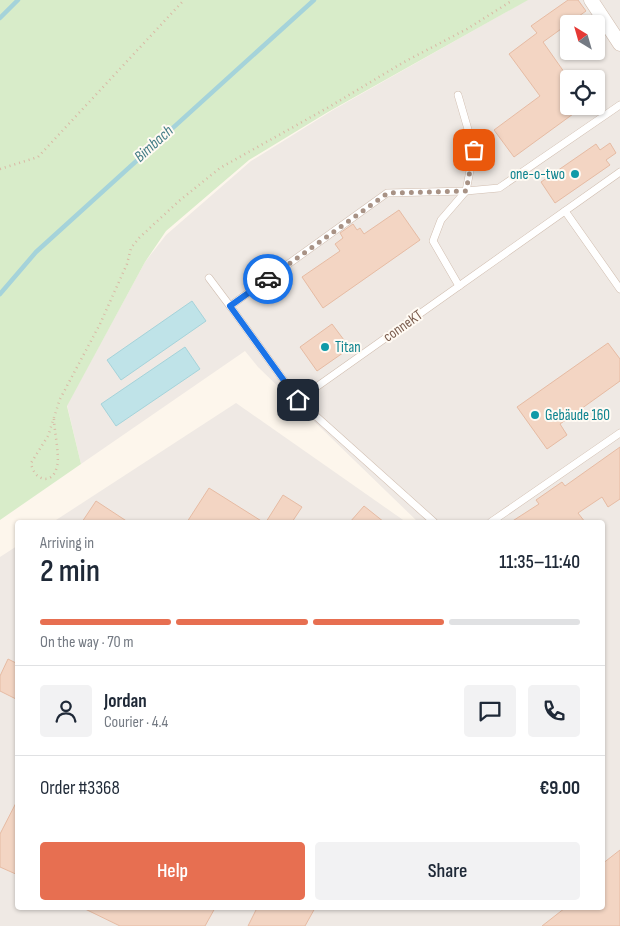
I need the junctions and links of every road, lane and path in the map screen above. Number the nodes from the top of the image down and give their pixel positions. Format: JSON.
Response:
{"nodes":[{"id":1,"x":184,"y":0,"type":"edge"},
{"id":2,"x":513,"y":0,"type":"edge"},
{"id":3,"x":591,"y":0,"type":"edge"},
{"id":4,"x":620,"y":44,"type":"edge"},
{"id":5,"x":458,"y":95,"type":"dead end"},
{"id":6,"x":620,"y":105,"type":"edge"},
{"id":7,"x":0,"y":169,"type":"edge"},
{"id":8,"x":620,"y":172,"type":"edge"},
{"id":9,"x":466,"y":191,"type":"junction"},
{"id":10,"x":565,"y":211,"type":"junction"},
{"id":11,"x":209,"y":278,"type":"dead end"},
{"id":12,"x":618,"y":281,"type":"edge"},
{"id":13,"x":459,"y":286,"type":"junction"},
{"id":14,"x":620,"y":289,"type":"edge"},
{"id":15,"x":230,"y":306,"type":"junction"},
{"id":16,"x":298,"y":400,"type":"junction"},
{"id":17,"x":54,"y":418,"type":"junction"},
{"id":18,"x":620,"y":433,"type":"edge"},
{"id":19,"x":432,"y":520,"type":"edge"},
{"id":20,"x":494,"y":520,"type":"edge"}],
"edges":[{"from":1,"to":7,"type":"path"},
{"from":2,"to":17,"type":"path"},
{"from":3,"to":4,"type":"street"},
{"from":5,"to":9,"type":"lane"},
{"from":6,"to":9,"type":"lane"},
{"from":8,"to":10,"type":"lane","name":"conneKT"},
{"from":9,"to":13,"type":"lane"},
{"from":9,"to":15,"type":"lane"},
{"from":10,"to":12,"type":"lane"},
{"from":10,"to":13,"type":"lane","name":"conneKT"},
{"from":11,"to":15,"type":"lane"},
{"from":12,"to":14,"type":"lane"},
{"from":13,"to":16,"type":"lane","name":"conneKT"},
{"from":15,"to":16,"type":"lane"},
{"from":16,"to":19,"type":"lane"},
{"from":17,"to":17,"type":"path"},
{"from":18,"to":20,"type":"lane"}]}
